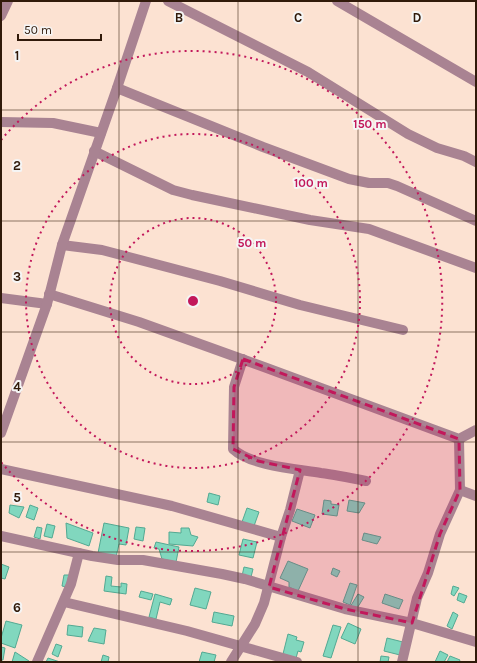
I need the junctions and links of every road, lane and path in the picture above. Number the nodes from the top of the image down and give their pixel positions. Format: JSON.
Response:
{"nodes":[{"id":1,"x":8,"y":1,"type":"edge"},
{"id":2,"x":146,"y":1,"type":"edge"},
{"id":3,"x":168,"y":1,"type":"edge"},
{"id":4,"x":337,"y":1,"type":"edge"},
{"id":5,"x":1,"y":16,"type":"edge"},
{"id":6,"x":476,"y":82,"type":"edge"},
{"id":7,"x":117,"y":88,"type":"junction"},
{"id":8,"x":1,"y":122,"type":"edge"},
{"id":9,"x":101,"y":133,"type":"junction"},
{"id":10,"x":94,"y":151,"type":"junction"},
{"id":11,"x":476,"y":162,"type":"edge"},
{"id":12,"x":476,"y":221,"type":"edge"},
{"id":13,"x":62,"y":246,"type":"junction"},
{"id":14,"x":476,"y":268,"type":"edge"},
{"id":15,"x":1,"y":298,"type":"edge"},
{"id":16,"x":48,"y":299,"type":"junction"},
{"id":17,"x":403,"y":330,"type":"dead end"},
{"id":18,"x":243,"y":359,"type":"junction"},
{"id":19,"x":476,"y":430,"type":"edge"},
{"id":20,"x":1,"y":431,"type":"edge"},
{"id":21,"x":459,"y":439,"type":"junction"},
{"id":22,"x":1,"y":469,"type":"edge"},
{"id":23,"x":300,"y":470,"type":"junction"},
{"id":24,"x":366,"y":481,"type":"dead end"},
{"id":25,"x":460,"y":490,"type":"junction"},
{"id":26,"x":476,"y":496,"type":"edge"},
{"id":27,"x":1,"y":536,"type":"edge"},
{"id":28,"x":281,"y":537,"type":"junction"},
{"id":29,"x":79,"y":553,"type":"junction"},
{"id":30,"x":269,"y":587,"type":"junction"},
{"id":31,"x":64,"y":602,"type":"junction"},
{"id":32,"x":412,"y":623,"type":"junction"},
{"id":33,"x":476,"y":642,"type":"edge"},
{"id":34,"x":242,"y":646,"type":"junction"},
{"id":35,"x":37,"y":662,"type":"edge"},
{"id":36,"x":231,"y":662,"type":"edge"},
{"id":37,"x":297,"y":662,"type":"edge"},
{"id":38,"x":402,"y":662,"type":"edge"}],
"edges":[{"from":1,"to":5,"type":"street"},
{"from":2,"to":7,"type":"street"},
{"from":3,"to":11,"type":"street"},
{"from":4,"to":6,"type":"street"},
{"from":7,"to":9,"type":"street"},
{"from":7,"to":12,"type":"street"},
{"from":8,"to":9,"type":"street"},
{"from":9,"to":10,"type":"street"},
{"from":10,"to":13,"type":"street"},
{"from":10,"to":14,"type":"street"},
{"from":13,"to":16,"type":"street"},
{"from":13,"to":17,"type":"street"},
{"from":15,"to":16,"type":"street"},
{"from":16,"to":18,"type":"street"},
{"from":16,"to":20,"type":"street"},
{"from":18,"to":21,"type":"street"},
{"from":18,"to":23,"type":"street"},
{"from":19,"to":21,"type":"street"},
{"from":21,"to":25,"type":"street"},
{"from":22,"to":28,"type":"street"},
{"from":23,"to":24,"type":"street"},
{"from":23,"to":28,"type":"street"},
{"from":25,"to":26,"type":"street"},
{"from":25,"to":32,"type":"street"},
{"from":27,"to":29,"type":"street"},
{"from":28,"to":30,"type":"street"},
{"from":29,"to":30,"type":"street"},
{"from":29,"to":31,"type":"street"},
{"from":30,"to":32,"type":"street"},
{"from":30,"to":34,"type":"street"},
{"from":31,"to":34,"type":"street"},
{"from":31,"to":35,"type":"street"},
{"from":32,"to":33,"type":"street"},
{"from":32,"to":38,"type":"street"},
{"from":34,"to":36,"type":"street"},
{"from":34,"to":37,"type":"street"}]}
